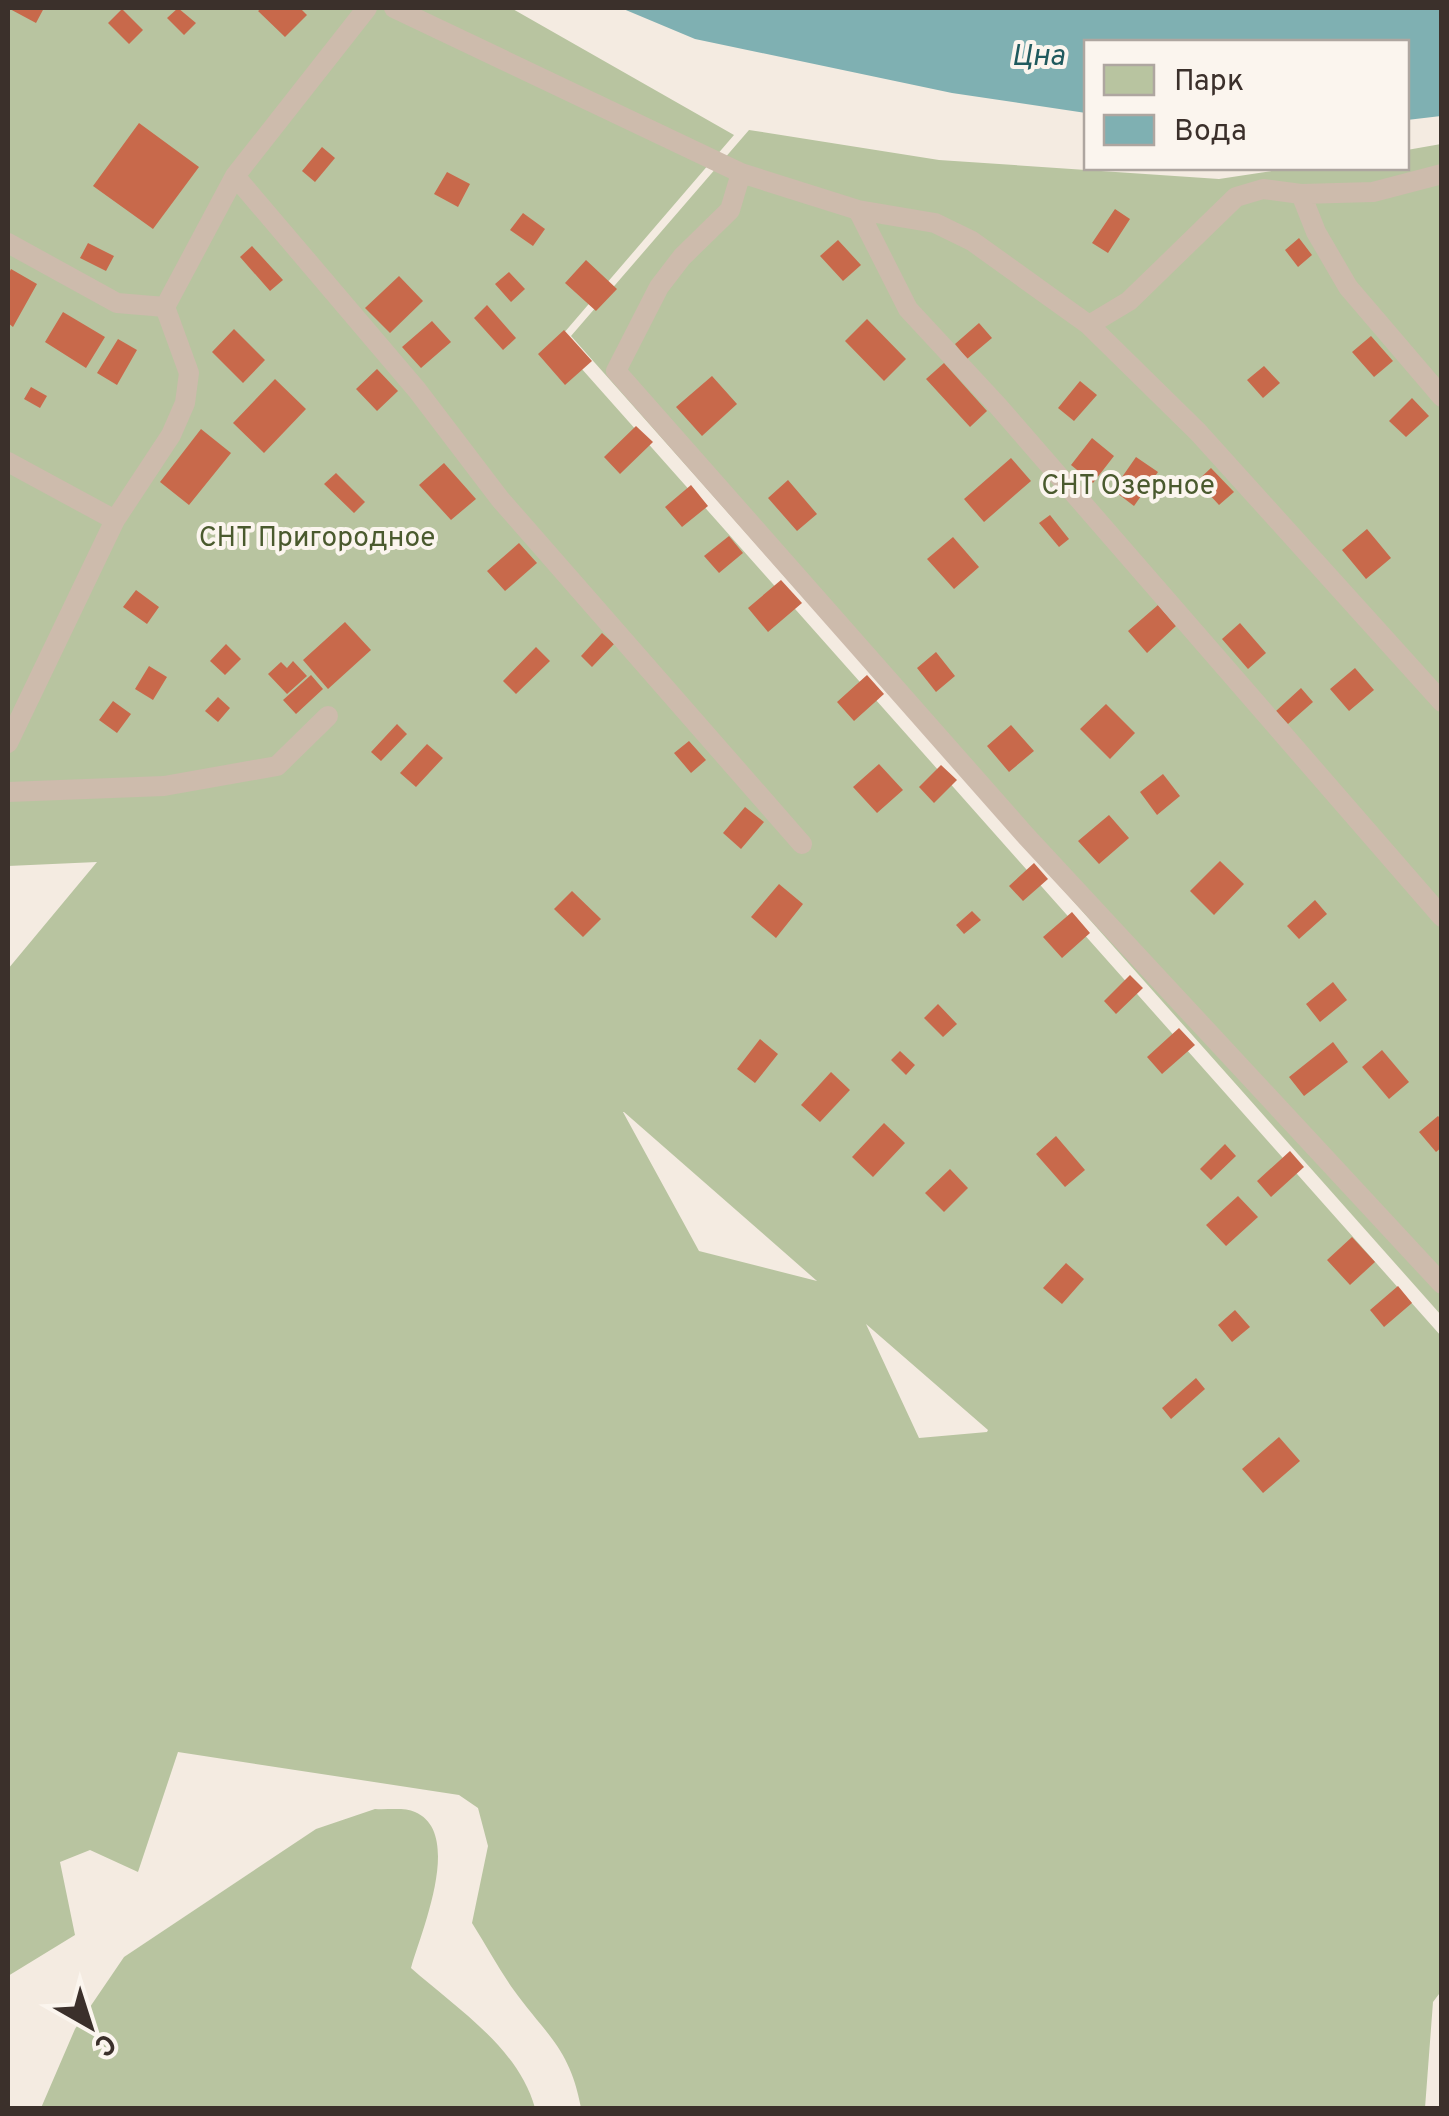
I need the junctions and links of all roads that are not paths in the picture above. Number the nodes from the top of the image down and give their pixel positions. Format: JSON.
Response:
{"nodes":[{"id":1,"x":367,"y":8,"type":"edge"},
{"id":2,"x":394,"y":8,"type":"edge"},
{"id":3,"x":741,"y":173,"type":"junction"},
{"id":4,"x":1442,"y":174,"type":"edge"},
{"id":5,"x":235,"y":176,"type":"junction"},
{"id":6,"x":1300,"y":194,"type":"junction"},
{"id":7,"x":858,"y":210,"type":"junction"},
{"id":8,"x":8,"y":243,"type":"edge"},
{"id":9,"x":165,"y":307,"type":"junction"},
{"id":10,"x":1089,"y":325,"type":"junction"},
{"id":11,"x":1442,"y":397,"type":"edge"},
{"id":12,"x":8,"y":462,"type":"edge"},
{"id":13,"x":116,"y":520,"type":"junction"},
{"id":14,"x":1442,"y":702,"type":"edge"},
{"id":15,"x":328,"y":716,"type":"dead end"},
{"id":16,"x":8,"y":743,"type":"edge"},
{"id":17,"x":8,"y":792,"type":"edge"},
{"id":18,"x":802,"y":844,"type":"dead end"},
{"id":19,"x":1442,"y":917,"type":"edge"},
{"id":20,"x":1442,"y":1284,"type":"edge"}],
"edges":[{"from":1,"to":5,"type":"lane"},
{"from":2,"to":3,"type":"lane"},
{"from":3,"to":7,"type":"lane"},
{"from":3,"to":20,"type":"lane"},
{"from":4,"to":6,"type":"lane"},
{"from":5,"to":9,"type":"lane"},
{"from":5,"to":18,"type":"lane"},
{"from":6,"to":10,"type":"lane"},
{"from":6,"to":11,"type":"lane"},
{"from":7,"to":10,"type":"lane"},
{"from":7,"to":19,"type":"lane"},
{"from":8,"to":9,"type":"lane"},
{"from":9,"to":13,"type":"lane"},
{"from":10,"to":14,"type":"lane"},
{"from":12,"to":13,"type":"lane"},
{"from":13,"to":16,"type":"lane"},
{"from":15,"to":17,"type":"lane"}]}
